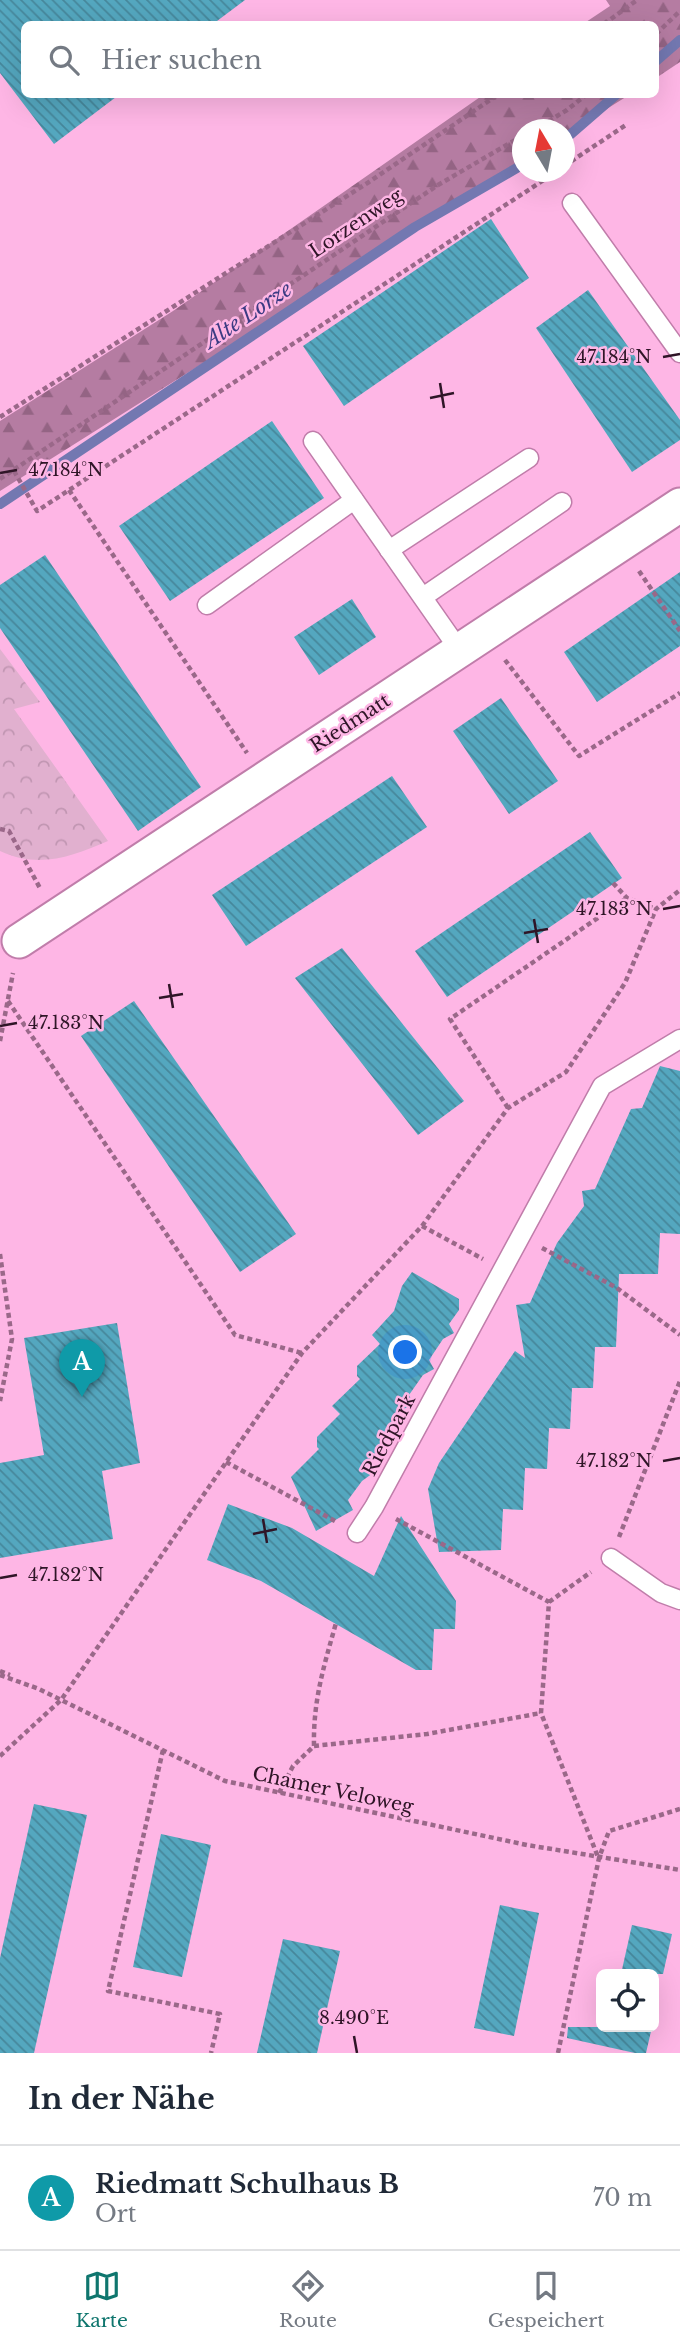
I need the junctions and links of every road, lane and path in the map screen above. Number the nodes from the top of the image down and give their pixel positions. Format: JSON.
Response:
{"nodes":[{"id":1,"x":637,"y":0,"type":"edge"},
{"id":2,"x":680,"y":11,"type":"edge"},
{"id":3,"x":608,"y":21,"type":"edge"},
{"id":4,"x":659,"y":31,"type":"edge"},
{"id":5,"x":493,"y":98,"type":"edge"},
{"id":6,"x":582,"y":98,"type":"edge"},
{"id":7,"x":552,"y":119,"type":"edge"},
{"id":8,"x":626,"y":125,"type":"dead end"},
{"id":9,"x":512,"y":142,"type":"edge"},
{"id":10,"x":575,"y":159,"type":"edge"},
{"id":11,"x":541,"y":182,"type":"edge"},
{"id":12,"x":572,"y":203,"type":"dead end"},
{"id":13,"x":680,"y":353,"type":"edge"},
{"id":14,"x":0,"y":417,"type":"edge"},
{"id":15,"x":313,"y":441,"type":"dead end"},
{"id":16,"x":530,"y":458,"type":"dead end"},
{"id":17,"x":14,"y":471,"type":"junction"},
{"id":18,"x":0,"y":479,"type":"edge"},
{"id":19,"x":69,"y":490,"type":"junction"},
{"id":20,"x":354,"y":500,"type":"junction"},
{"id":21,"x":562,"y":502,"type":"dead end"},
{"id":22,"x":680,"y":505,"type":"edge"},
{"id":23,"x":620,"y":545,"type":"junction"},
{"id":24,"x":389,"y":550,"type":"junction"},
{"id":25,"x":423,"y":597,"type":"junction"},
{"id":26,"x":207,"y":605,"type":"dead end"},
{"id":27,"x":680,"y":631,"type":"edge"},
{"id":28,"x":472,"y":643,"type":"junction"},
{"id":29,"x":680,"y":693,"type":"edge"},
{"id":30,"x":264,"y":779,"type":"junction"},
{"id":31,"x":0,"y":829,"type":"edge"},
{"id":32,"x":613,"y":883,"type":"dead end"},
{"id":33,"x":680,"y":890,"type":"edge"},
{"id":34,"x":627,"y":898,"type":"junction"},
{"id":35,"x":656,"y":909,"type":"junction"},
{"id":36,"x":56,"y":916,"type":"junction"},
{"id":37,"x":19,"y":941,"type":"joint"},
{"id":38,"x":8,"y":1001,"type":"junction"},
{"id":39,"x":680,"y":1039,"type":"edge"},
{"id":40,"x":0,"y":1041,"type":"edge"},
{"id":41,"x":508,"y":1108,"type":"junction"},
{"id":42,"x":422,"y":1226,"type":"junction"},
{"id":43,"x":521,"y":1236,"type":"junction"},
{"id":44,"x":0,"y":1254,"type":"edge"},
{"id":45,"x":502,"y":1270,"type":"junction"},
{"id":46,"x":680,"y":1335,"type":"edge"},
{"id":47,"x":302,"y":1353,"type":"junction"},
{"id":48,"x":680,"y":1381,"type":"edge"},
{"id":49,"x":0,"y":1401,"type":"edge"},
{"id":50,"x":226,"y":1462,"type":"junction"},
{"id":51,"x":374,"y":1507,"type":"junction"},
{"id":52,"x":358,"y":1533,"type":"joint"},
{"id":53,"x":611,"y":1558,"type":"junction"},
{"id":54,"x":680,"y":1600,"type":"edge"},
{"id":55,"x":548,"y":1602,"type":"junction"},
{"id":56,"x":336,"y":1623,"type":"dead end"},
{"id":57,"x":0,"y":1673,"type":"edge"},
{"id":58,"x":61,"y":1700,"type":"junction"},
{"id":59,"x":541,"y":1713,"type":"junction"},
{"id":60,"x":314,"y":1746,"type":"junction"},
{"id":61,"x":163,"y":1751,"type":"junction"},
{"id":62,"x":0,"y":1756,"type":"edge"},
{"id":63,"x":279,"y":1793,"type":"junction"},
{"id":64,"x":680,"y":1809,"type":"edge"},
{"id":65,"x":598,"y":1858,"type":"junction"},
{"id":66,"x":680,"y":1870,"type":"edge"},
{"id":67,"x":211,"y":2053,"type":"edge"},
{"id":68,"x":558,"y":2053,"type":"edge"}],
"edges":[{"from":1,"to":3,"type":"path"},
{"from":2,"to":4,"type":"path"},
{"from":5,"to":14,"type":"path","name":"Lorzenweg"},
{"from":6,"to":7,"type":"path"},
{"from":8,"to":10,"type":"path"},
{"from":9,"to":17,"type":"path","name":"Lorzenweg"},
{"from":11,"to":19,"type":"path"},
{"from":12,"to":13,"type":"lane"},
{"from":15,"to":20,"type":"lane"},
{"from":16,"to":24,"type":"lane"},
{"from":17,"to":18,"type":"path","name":"Lorzenweg"},
{"from":17,"to":19,"type":"path"},
{"from":19,"to":30,"type":"path"},
{"from":20,"to":24,"type":"lane"},
{"from":20,"to":26,"type":"lane"},
{"from":21,"to":25,"type":"lane"},
{"from":22,"to":23,"type":"street","name":"Riedmatt"},
{"from":23,"to":27,"type":"path"},
{"from":23,"to":28,"type":"street","name":"Riedmatt"},
{"from":24,"to":25,"type":"lane"},
{"from":25,"to":28,"type":"lane"},
{"from":28,"to":29,"type":"path"},
{"from":28,"to":30,"type":"street","name":"Riedmatt"},
{"from":30,"to":36,"type":"street","name":"Riedmatt"},
{"from":31,"to":36,"type":"path"},
{"from":32,"to":34,"type":"path"},
{"from":33,"to":35,"type":"path"},
{"from":34,"to":35,"type":"path"},
{"from":34,"to":41,"type":"path"},
{"from":35,"to":41,"type":"path"},
{"from":36,"to":37,"type":"street","name":"Riedmatt"},
{"from":37,"to":38,"type":"path"},
{"from":38,"to":40,"type":"path"},
{"from":38,"to":47,"type":"path"},
{"from":39,"to":43,"type":"lane","name":"Riedpark"},
{"from":41,"to":42,"type":"path"},
{"from":42,"to":45,"type":"path"},
{"from":42,"to":47,"type":"path"},
{"from":43,"to":45,"type":"lane","name":"Riedpark"},
{"from":43,"to":46,"type":"path"},
{"from":44,"to":49,"type":"path"},
{"from":45,"to":51,"type":"lane","name":"Riedpark"},
{"from":47,"to":50,"type":"path"},
{"from":48,"to":53,"type":"path"},
{"from":50,"to":52,"type":"path"},
{"from":50,"to":58,"type":"path"},
{"from":51,"to":52,"type":"lane","name":"Riedpark"},
{"from":51,"to":55,"type":"path","name":"Riedpark"},
{"from":53,"to":54,"type":"lane"},
{"from":53,"to":55,"type":"path"},
{"from":55,"to":59,"type":"path"},
{"from":56,"to":60,"type":"path"},
{"from":57,"to":58,"type":"path","name":"Chamer Veloweg"},
{"from":58,"to":61,"type":"path","name":"Chamer Veloweg"},
{"from":58,"to":62,"type":"path"},
{"from":59,"to":60,"type":"path"},
{"from":59,"to":65,"type":"path"},
{"from":60,"to":63,"type":"path"},
{"from":61,"to":63,"type":"path","name":"Chamer Veloweg"},
{"from":61,"to":67,"type":"path"},
{"from":63,"to":65,"type":"path","name":"Chamer Veloweg"},
{"from":64,"to":65,"type":"path"},
{"from":65,"to":66,"type":"path","name":"Chamer Veloweg"},
{"from":65,"to":68,"type":"path"}]}
